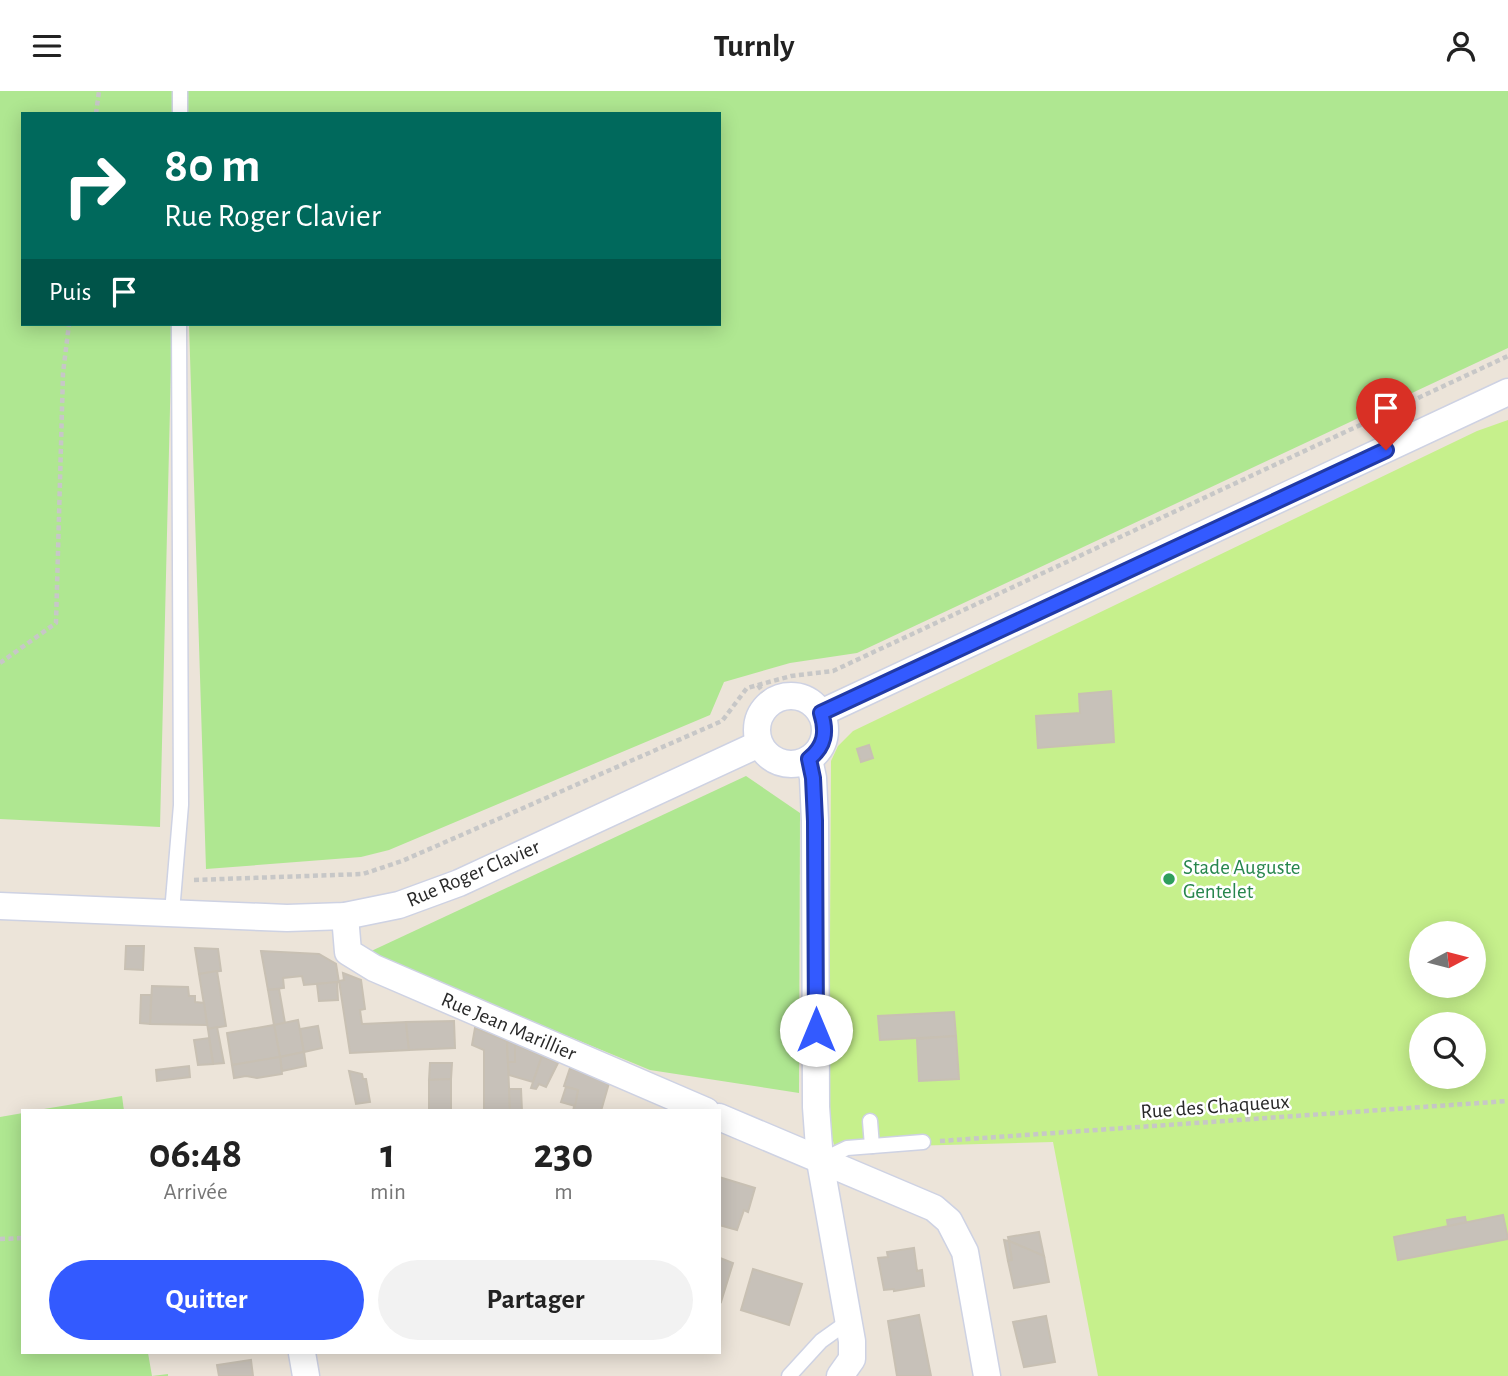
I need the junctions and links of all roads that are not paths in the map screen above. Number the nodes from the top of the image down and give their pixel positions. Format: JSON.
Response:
{"nodes":[{"id":1,"x":180,"y":91,"type":"edge"},
{"id":2,"x":180,"y":112,"type":"edge"},
{"id":3,"x":179,"y":326,"type":"edge"},
{"id":4,"x":1508,"y":392,"type":"edge"},
{"id":5,"x":821,"y":713,"type":"junction"},
{"id":6,"x":759,"y":744,"type":"junction"},
{"id":7,"x":809,"y":759,"type":"junction"},
{"id":8,"x":0,"y":906,"type":"edge"},
{"id":9,"x":172,"y":912,"type":"junction"},
{"id":10,"x":345,"y":916,"type":"junction"},
{"id":11,"x":701,"y":1109,"type":"edge"},
{"id":12,"x":721,"y":1118,"type":"edge"},
{"id":13,"x":870,"y":1121,"type":"dead end"},
{"id":14,"x":923,"y":1142,"type":"road end"},
{"id":15,"x":872,"y":1146,"type":"junction"},
{"id":16,"x":820,"y":1161,"type":"junction"},
{"id":17,"x":849,"y":1321,"type":"junction"},
{"id":18,"x":302,"y":1354,"type":"edge"},
{"id":19,"x":306,"y":1376,"type":"edge"},
{"id":20,"x":789,"y":1376,"type":"edge"},
{"id":21,"x":840,"y":1376,"type":"edge"},
{"id":22,"x":986,"y":1376,"type":"edge"}],
"edges":[{"from":1,"to":2,"type":"lane"},
{"from":3,"to":9,"type":"lane"},
{"from":4,"to":5,"type":"street"},
{"from":5,"to":6,"type":"street"},
{"from":5,"to":7,"type":"street"},
{"from":6,"to":7,"type":"street"},
{"from":6,"to":10,"type":"street","name":"Rue Roger Clavier"},
{"from":7,"to":16,"type":"street"},
{"from":8,"to":9,"type":"street","name":"Rue Roger Clavier"},
{"from":9,"to":10,"type":"street","name":"Rue Roger Clavier"},
{"from":10,"to":11,"type":"street","name":"Rue Jean Marillier"},
{"from":12,"to":16,"type":"street"},
{"from":13,"to":15,"type":"lane"},
{"from":14,"to":15,"type":"lane"},
{"from":15,"to":16,"type":"lane"},
{"from":16,"to":17,"type":"street"},
{"from":16,"to":22,"type":"street"},
{"from":17,"to":20,"type":"lane"},
{"from":17,"to":21,"type":"street"},
{"from":18,"to":19,"type":"street"}]}
